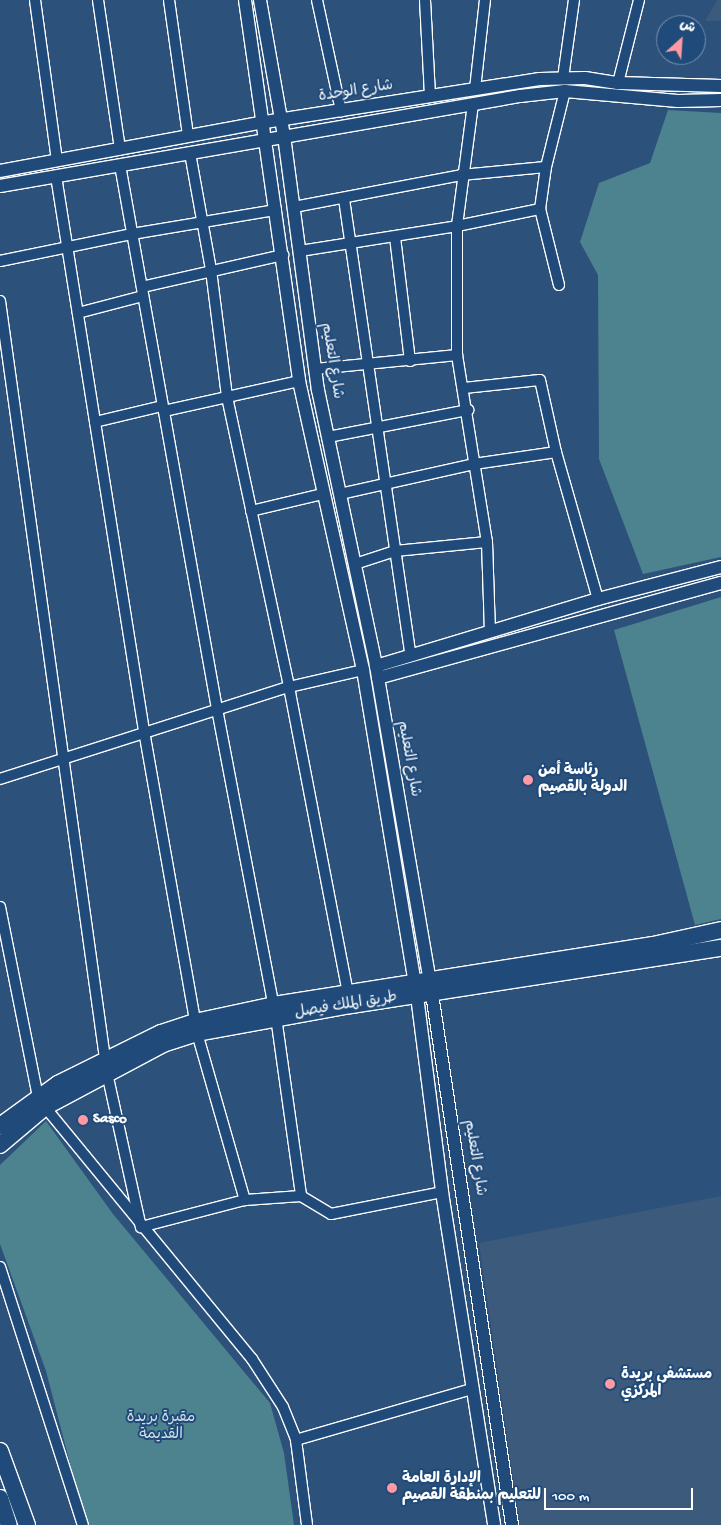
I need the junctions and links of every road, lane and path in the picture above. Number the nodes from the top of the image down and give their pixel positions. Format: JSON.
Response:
{"nodes":[{"id":1,"x":35,"y":0,"type":"edge"},
{"id":2,"x":98,"y":0,"type":"edge"},
{"id":3,"x":169,"y":0,"type":"edge"},
{"id":4,"x":245,"y":0,"type":"edge"},
{"id":5,"x":260,"y":0,"type":"edge"},
{"id":6,"x":317,"y":0,"type":"edge"},
{"id":7,"x":425,"y":0,"type":"edge"},
{"id":8,"x":484,"y":0,"type":"edge"},
{"id":9,"x":574,"y":0,"type":"edge"},
{"id":10,"x":639,"y":0,"type":"edge"},
{"id":11,"x":563,"y":78,"type":"junction"},
{"id":12,"x":618,"y":83,"type":"junction"},
{"id":13,"x":721,"y":86,"type":"edge"},
{"id":14,"x":475,"y":89,"type":"junction"},
{"id":15,"x":565,"y":91,"type":"junction"},
{"id":16,"x":430,"y":96,"type":"junction"},
{"id":17,"x":721,"y":100,"type":"edge"},
{"id":18,"x":472,"y":104,"type":"junction"},
{"id":19,"x":341,"y":111,"type":"junction"},
{"id":20,"x":282,"y":121,"type":"junction"},
{"id":21,"x":265,"y":122,"type":"junction"},
{"id":22,"x":188,"y":136,"type":"junction"},
{"id":23,"x":284,"y":136,"type":"junction"},
{"id":24,"x":266,"y":140,"type":"junction"},
{"id":25,"x":120,"y":149,"type":"junction"},
{"id":26,"x":190,"y":153,"type":"junction"},
{"id":27,"x":57,"y":160,"type":"junction"},
{"id":28,"x":120,"y":165,"type":"junction"},
{"id":29,"x":546,"y":167,"type":"junction"},
{"id":30,"x":0,"y":171,"type":"edge"},
{"id":31,"x":461,"y":175,"type":"junction"},
{"id":32,"x":56,"y":176,"type":"junction"},
{"id":33,"x":0,"y":186,"type":"edge"},
{"id":34,"x":344,"y":199,"type":"junction"},
{"id":35,"x":294,"y":207,"type":"junction"},
{"id":36,"x":540,"y":209,"type":"junction"},
{"id":37,"x":276,"y":210,"type":"junction"},
{"id":38,"x":203,"y":223,"type":"junction"},
{"id":39,"x":457,"y":226,"type":"junction"},
{"id":40,"x":132,"y":234,"type":"junction"},
{"id":41,"x":395,"y":237,"type":"junction"},
{"id":42,"x":351,"y":244,"type":"junction"},
{"id":43,"x":68,"y":250,"type":"junction"},
{"id":44,"x":300,"y":251,"type":"junction"},
{"id":45,"x":283,"y":255,"type":"junction"},
{"id":46,"x":0,"y":262,"type":"edge"},
{"id":47,"x":212,"y":270,"type":"junction"},
{"id":48,"x":560,"y":285,"type":"dead end"},
{"id":49,"x":142,"y":291,"type":"junction"},
{"id":50,"x":0,"y":301,"type":"edge"},
{"id":51,"x":78,"y":312,"type":"junction"},
{"id":52,"x":457,"y":355,"type":"junction"},
{"id":53,"x":410,"y":361,"type":"junction"},
{"id":54,"x":367,"y":365,"type":"junction"},
{"id":55,"x":315,"y":369,"type":"junction"},
{"id":56,"x":299,"y":381,"type":"junction"},
{"id":57,"x":464,"y":388,"type":"junction"},
{"id":58,"x":226,"y":397,"type":"junction"},
{"id":59,"x":163,"y":408,"type":"junction"},
{"id":60,"x":468,"y":410,"type":"junction"},
{"id":61,"x":95,"y":422,"type":"junction"},
{"id":62,"x":377,"y":430,"type":"junction"},
{"id":63,"x":328,"y":437,"type":"junction"},
{"id":64,"x":556,"y":452,"type":"junction"},
{"id":65,"x":474,"y":464,"type":"junction"},
{"id":66,"x":386,"y":486,"type":"junction"},
{"id":67,"x":323,"y":494,"type":"junction"},
{"id":68,"x":340,"y":494,"type":"junction"},
{"id":69,"x":251,"y":511,"type":"junction"},
{"id":70,"x":487,"y":542,"type":"junction"},
{"id":71,"x":395,"y":551,"type":"junction"},
{"id":72,"x":355,"y":564,"type":"junction"},
{"id":73,"x":721,"y":566,"type":"edge"},
{"id":74,"x":721,"y":583,"type":"edge"},
{"id":75,"x":598,"y":599,"type":"junction"},
{"id":76,"x":490,"y":632,"type":"junction"},
{"id":77,"x":411,"y":656,"type":"junction"},
{"id":78,"x":363,"y":670,"type":"junction"},
{"id":79,"x":377,"y":672,"type":"junction"},
{"id":80,"x":289,"y":687,"type":"junction"},
{"id":81,"x":217,"y":709,"type":"junction"},
{"id":82,"x":144,"y":731,"type":"junction"},
{"id":83,"x":61,"y":759,"type":"junction"},
{"id":84,"x":0,"y":779,"type":"edge"},
{"id":85,"x":0,"y":906,"type":"edge"},
{"id":86,"x":721,"y":930,"type":"edge"},
{"id":87,"x":721,"y":948,"type":"edge"},
{"id":88,"x":423,"y":988,"type":"junction"},
{"id":89,"x":348,"y":992,"type":"junction"},
{"id":90,"x":275,"y":1011,"type":"junction"},
{"id":91,"x":196,"y":1027,"type":"junction"},
{"id":92,"x":106,"y":1066,"type":"junction"},
{"id":93,"x":42,"y":1102,"type":"junction"},
{"id":94,"x":0,"y":1126,"type":"edge"},
{"id":95,"x":0,"y":1145,"type":"edge"},
{"id":96,"x":442,"y":1192,"type":"junction"},
{"id":97,"x":301,"y":1196,"type":"junction"},
{"id":98,"x":245,"y":1200,"type":"junction"},
{"id":99,"x":141,"y":1227,"type":"junction"},
{"id":100,"x":0,"y":1267,"type":"edge"},
{"id":101,"x":471,"y":1389,"type":"junction"},
{"id":102,"x":296,"y":1440,"type":"junction"},
{"id":103,"x":0,"y":1451,"type":"edge"},
{"id":104,"x":0,"y":1498,"type":"edge"},
{"id":105,"x":9,"y":1525,"type":"edge"},
{"id":106,"x":27,"y":1525,"type":"edge"},
{"id":107,"x":82,"y":1525,"type":"edge"},
{"id":108,"x":307,"y":1525,"type":"edge"},
{"id":109,"x":494,"y":1525,"type":"edge"},
{"id":110,"x":512,"y":1525,"type":"edge"}],
"edges":[{"from":1,"to":27,"type":"street"},
{"from":2,"to":25,"type":"street"},
{"from":3,"to":22,"type":"street"},
{"from":4,"to":21,"type":"street","name":"شارع التعليم"},
{"from":5,"to":20,"type":"street","name":"شارع التعليم"},
{"from":6,"to":19,"type":"street"},
{"from":7,"to":16,"type":"street"},
{"from":8,"to":14,"type":"street"},
{"from":9,"to":11,"type":"street"},
{"from":10,"to":12,"type":"street"},
{"from":11,"to":12,"type":"street","name":"شارع الوحدة"},
{"from":11,"to":14,"type":"street","name":"شارع الوحدة"},
{"from":12,"to":13,"type":"street","name":"شارع الوحدة"},
{"from":14,"to":16,"type":"street","name":"شارع الوحدة"},
{"from":15,"to":17,"type":"street"},
{"from":15,"to":18,"type":"street"},
{"from":15,"to":29,"type":"street"},
{"from":16,"to":19,"type":"street","name":"شارع الوحدة"},
{"from":18,"to":23,"type":"street"},
{"from":18,"to":31,"type":"street"},
{"from":19,"to":20,"type":"street","name":"شارع الوحدة"},
{"from":20,"to":21,"type":"street","name":"شارع الوحدة"},
{"from":20,"to":23,"type":"street","name":"شارع التعليم"},
{"from":21,"to":22,"type":"street","name":"شارع الوحدة"},
{"from":21,"to":24,"type":"street","name":"شارع التعليم"},
{"from":22,"to":25,"type":"street","name":"شارع الوحدة"},
{"from":23,"to":24,"type":"street"},
{"from":23,"to":35,"type":"street","name":"شارع التعليم"},
{"from":24,"to":26,"type":"street"},
{"from":24,"to":37,"type":"street","name":"شارع التعليم"},
{"from":25,"to":27,"type":"street","name":"شارع الوحدة"},
{"from":26,"to":28,"type":"street"},
{"from":26,"to":38,"type":"street"},
{"from":27,"to":30,"type":"street","name":"شارع الوحدة"},
{"from":28,"to":32,"type":"street"},
{"from":28,"to":40,"type":"street"},
{"from":29,"to":31,"type":"street"},
{"from":29,"to":36,"type":"street"},
{"from":31,"to":34,"type":"street"},
{"from":31,"to":39,"type":"street"},
{"from":32,"to":33,"type":"street"},
{"from":32,"to":43,"type":"street"},
{"from":34,"to":35,"type":"street"},
{"from":34,"to":42,"type":"street"},
{"from":35,"to":44,"type":"street","name":"شارع التعليم"},
{"from":36,"to":39,"type":"street"},
{"from":36,"to":48,"type":"street"},
{"from":37,"to":38,"type":"street"},
{"from":37,"to":45,"type":"street","name":"شارع التعليم"},
{"from":38,"to":40,"type":"street"},
{"from":38,"to":47,"type":"street"},
{"from":39,"to":41,"type":"street"},
{"from":39,"to":52,"type":"street"},
{"from":40,"to":43,"type":"street"},
{"from":40,"to":49,"type":"street"},
{"from":41,"to":42,"type":"street"},
{"from":41,"to":53,"type":"street"},
{"from":42,"to":44,"type":"street"},
{"from":42,"to":54,"type":"street"},
{"from":43,"to":46,"type":"street"},
{"from":43,"to":51,"type":"street"},
{"from":44,"to":55,"type":"street","name":"شارع التعليم"},
{"from":45,"to":47,"type":"street"},
{"from":45,"to":56,"type":"street","name":"شارع التعليم"},
{"from":47,"to":49,"type":"street"},
{"from":47,"to":58,"type":"street"},
{"from":49,"to":51,"type":"street"},
{"from":49,"to":59,"type":"street"},
{"from":50,"to":83,"type":"street"},
{"from":51,"to":61,"type":"street"},
{"from":52,"to":53,"type":"street"},
{"from":52,"to":57,"type":"street"},
{"from":53,"to":54,"type":"street"},
{"from":54,"to":55,"type":"street"},
{"from":54,"to":62,"type":"street"},
{"from":55,"to":63,"type":"street","name":"شارع التعليم"},
{"from":56,"to":58,"type":"street"},
{"from":56,"to":67,"type":"street","name":"شارع التعليم"},
{"from":57,"to":60,"type":"street"},
{"from":57,"to":64,"type":"street"},
{"from":58,"to":59,"type":"street"},
{"from":58,"to":69,"type":"street"},
{"from":59,"to":61,"type":"street"},
{"from":59,"to":81,"type":"street"},
{"from":60,"to":62,"type":"street"},
{"from":60,"to":65,"type":"street"},
{"from":61,"to":82,"type":"street"},
{"from":62,"to":63,"type":"street"},
{"from":62,"to":66,"type":"street"},
{"from":63,"to":68,"type":"street","name":"شارع التعليم"},
{"from":64,"to":65,"type":"street"},
{"from":64,"to":75,"type":"street"},
{"from":65,"to":66,"type":"street"},
{"from":65,"to":70,"type":"street"},
{"from":66,"to":68,"type":"street"},
{"from":66,"to":71,"type":"street"},
{"from":67,"to":69,"type":"street"},
{"from":67,"to":78,"type":"street","name":"شارع التعليم"},
{"from":68,"to":72,"type":"street","name":"شارع التعليم"},
{"from":69,"to":80,"type":"street"},
{"from":70,"to":71,"type":"street"},
{"from":70,"to":76,"type":"street"},
{"from":71,"to":72,"type":"street"},
{"from":71,"to":77,"type":"street"},
{"from":72,"to":79,"type":"street","name":"شارع التعليم"},
{"from":73,"to":75,"type":"street"},
{"from":74,"to":79,"type":"street"},
{"from":75,"to":76,"type":"street"},
{"from":76,"to":77,"type":"street"},
{"from":77,"to":79,"type":"street"},
{"from":78,"to":80,"type":"street"},
{"from":78,"to":88,"type":"street","name":"شارع التعليم"},
{"from":79,"to":88,"type":"street","name":"شارع التعليم"},
{"from":80,"to":81,"type":"street"},
{"from":80,"to":89,"type":"street"},
{"from":81,"to":82,"type":"street"},
{"from":81,"to":90,"type":"street"},
{"from":82,"to":83,"type":"street"},
{"from":82,"to":91,"type":"street"},
{"from":83,"to":84,"type":"street"},
{"from":83,"to":92,"type":"street"},
{"from":85,"to":93,"type":"street"},
{"from":86,"to":88,"type":"main road","name":"طريق الملك فيصل"},
{"from":87,"to":88,"type":"main road","name":"طريق الملك فيصل"},
{"from":88,"to":89,"type":"main road","name":"طريق الملك فيصل"},
{"from":88,"to":90,"type":"main road","name":"طريق الملك فيصل"},
{"from":88,"to":96,"type":"street","name":"شارع التعليم"},
{"from":88,"to":110,"type":"street","name":"شارع التعليم"},
{"from":89,"to":90,"type":"main road","name":"طريق الملك فيصل"},
{"from":90,"to":91,"type":"main road","name":"طريق الملك فيصل"},
{"from":90,"to":97,"type":"street"},
{"from":91,"to":92,"type":"main road","name":"طريق الملك فيصل"},
{"from":91,"to":98,"type":"street"},
{"from":92,"to":93,"type":"main road","name":"طريق الملك فيصل"},
{"from":92,"to":99,"type":"street"},
{"from":93,"to":94,"type":"main road","name":"طريق الملك فيصل"},
{"from":93,"to":95,"type":"main road","name":"طريق الملك فيصل"},
{"from":93,"to":99,"type":"street"},
{"from":96,"to":97,"type":"street"},
{"from":96,"to":101,"type":"street","name":"شارع التعليم"},
{"from":97,"to":98,"type":"street"},
{"from":98,"to":99,"type":"street"},
{"from":99,"to":102,"type":"street"},
{"from":100,"to":107,"type":"street"},
{"from":101,"to":102,"type":"street"},
{"from":101,"to":109,"type":"street","name":"شارع التعليم"},
{"from":102,"to":108,"type":"street"},
{"from":103,"to":106,"type":"main road"},
{"from":104,"to":105,"type":"main road"}]}
